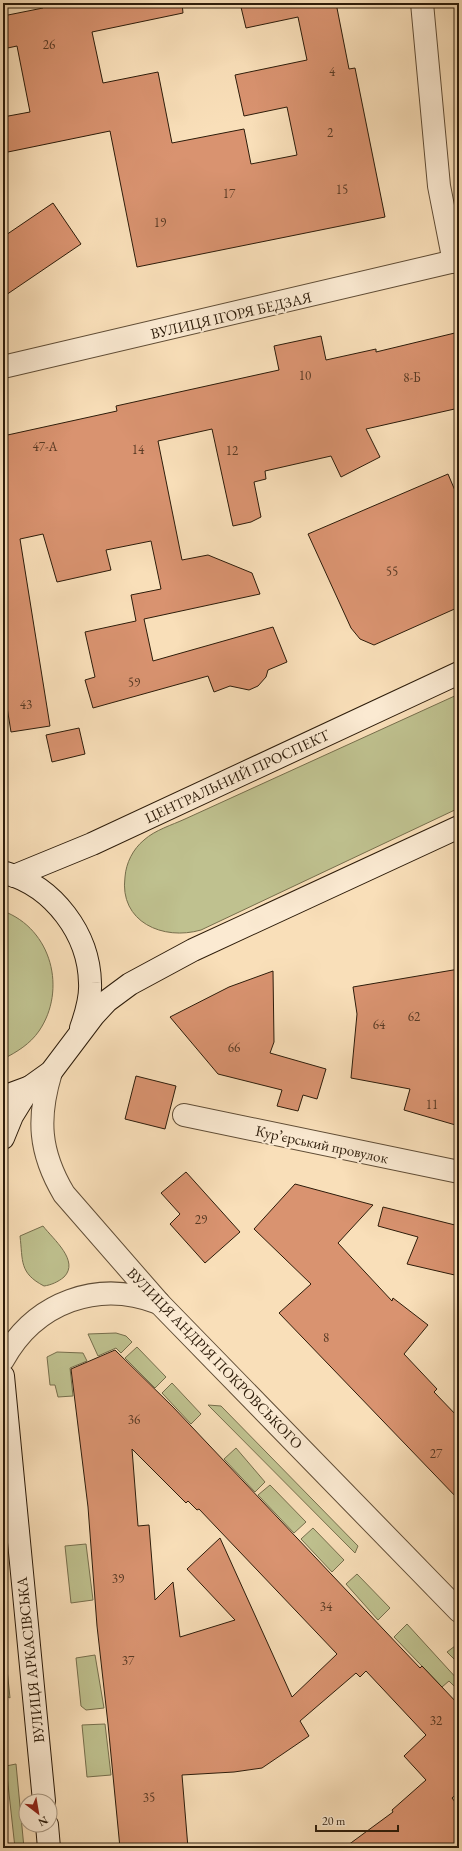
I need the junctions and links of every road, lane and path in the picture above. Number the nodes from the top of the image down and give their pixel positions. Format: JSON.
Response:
{"nodes":[{"id":1,"x":422,"y":3,"type":"edge"},
{"id":2,"x":456,"y":261,"type":"edge"},
{"id":3,"x":3,"y":367,"type":"edge"},
{"id":4,"x":459,"y":673,"type":"edge"},
{"id":5,"x":459,"y":827,"type":"edge"},
{"id":6,"x":7,"y":872,"type":"edge"},
{"id":7,"x":78,"y":1037,"type":"junction"},
{"id":8,"x":51,"y":1072,"type":"junction"},
{"id":9,"x":30,"y":1087,"type":"junction"},
{"id":10,"x":3,"y":1097,"type":"edge"},
{"id":11,"x":184,"y":1115,"type":"dead end"},
{"id":12,"x":3,"y":1138,"type":"edge"},
{"id":13,"x":459,"y":1172,"type":"edge"},
{"id":14,"x":159,"y":1303,"type":"junction"},
{"id":15,"x":3,"y":1360,"type":"edge"},
{"id":16,"x":3,"y":1376,"type":"edge"},
{"id":17,"x":459,"y":1611,"type":"edge"},
{"id":18,"x":43,"y":1793,"type":"edge"},
{"id":19,"x":48,"y":1833,"type":"edge"},
{"id":20,"x":49,"y":1848,"type":"edge"}],
"edges":[{"from":1,"to":2,"type":"street"},
{"from":2,"to":3,"type":"street","name":"ВУЛИЦЯ ІГОРЯ БЕДЗАЯ"},
{"from":4,"to":6,"type":"street","name":"ЦЕНТРАЛЬНИЙ ПРОСПЕКТ"},
{"from":5,"to":7,"type":"street"},
{"from":6,"to":7,"type":"street"},
{"from":7,"to":8,"type":"street"},
{"from":8,"to":9,"type":"street"},
{"from":8,"to":14,"type":"street","name":"ВУЛИЦЯ АНДРІЯ ПОКРОВСЬКОГО"},
{"from":9,"to":10,"type":"street"},
{"from":9,"to":12,"type":"street"},
{"from":11,"to":13,"type":"street","name":"Курʼєрський провулок"},
{"from":14,"to":15,"type":"street"},
{"from":14,"to":17,"type":"street","name":"ВУЛИЦЯ АНДРІЯ ПОКРОВСЬКОГО"},
{"from":16,"to":18,"type":"street","name":"ВУЛИЦЯ АРКАСІВСЬКА"},
{"from":19,"to":20,"type":"street"}]}
